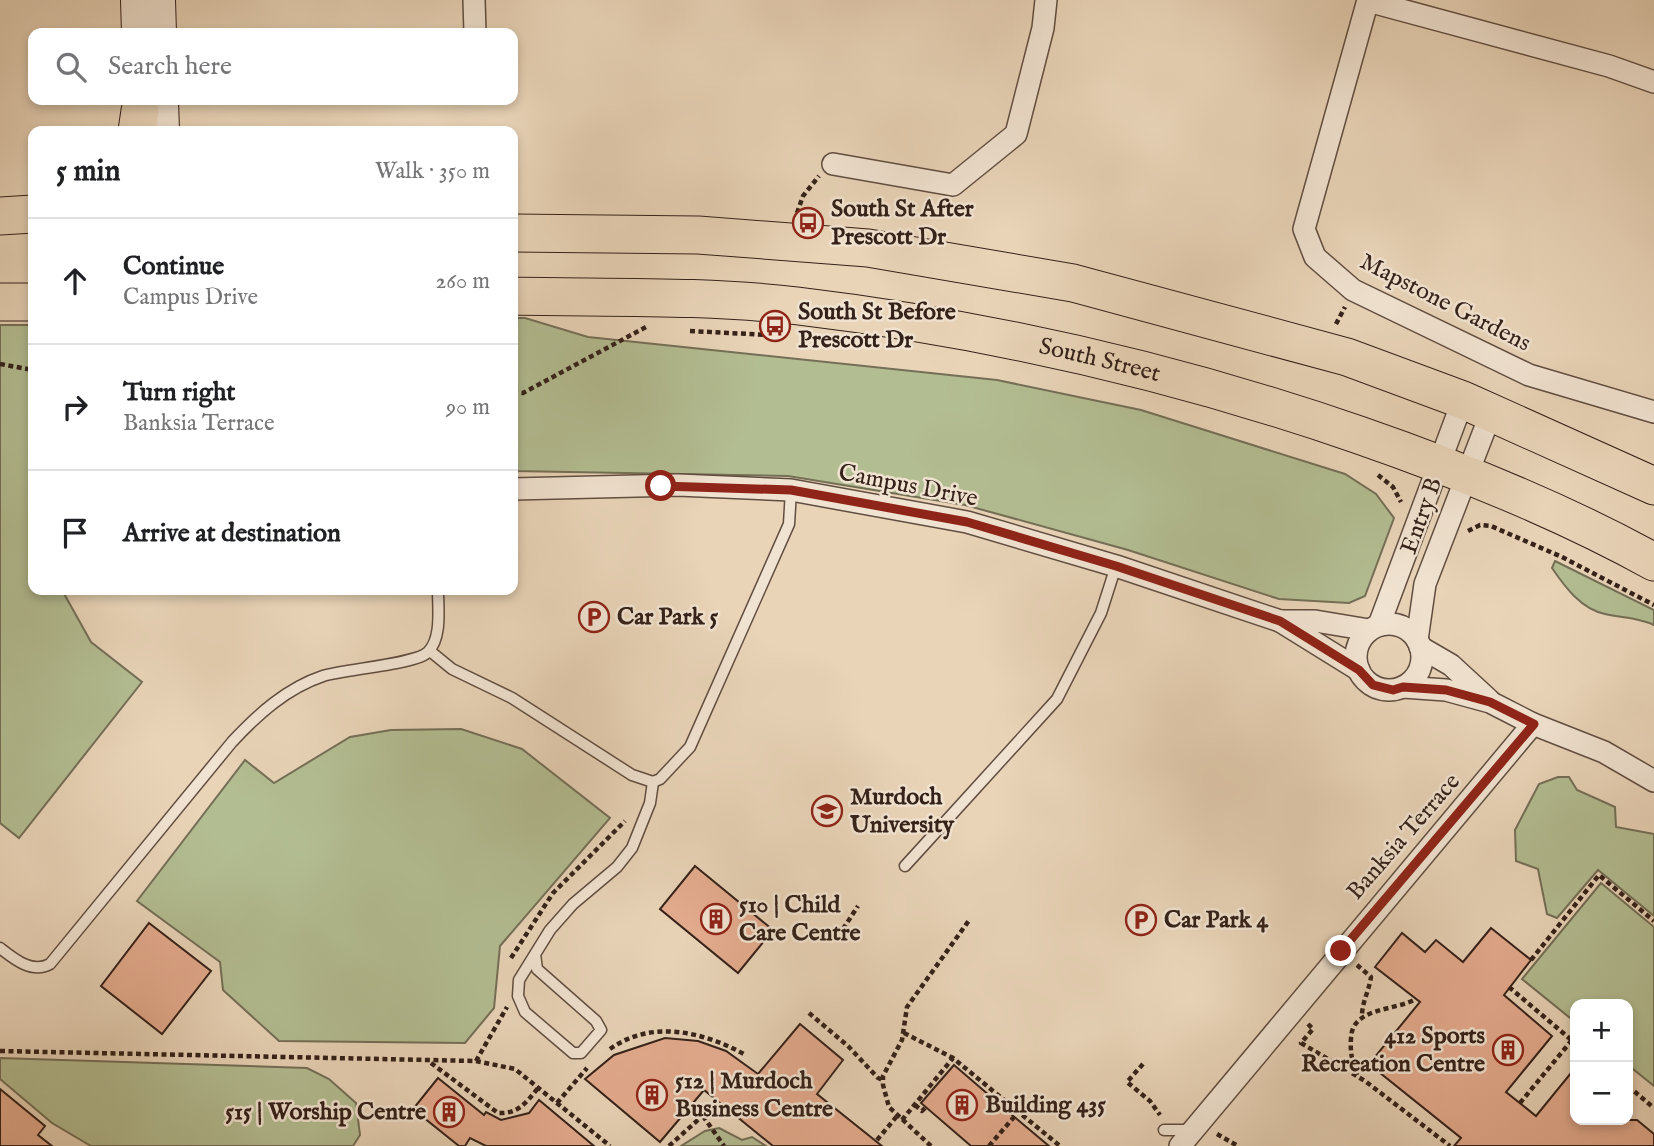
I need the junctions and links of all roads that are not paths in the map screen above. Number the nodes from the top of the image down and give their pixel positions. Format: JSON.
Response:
{"nodes":[{"id":1,"x":136,"y":0,"type":"edge"},
{"id":2,"x":160,"y":0,"type":"edge"},
{"id":3,"x":474,"y":0,"type":"edge"},
{"id":4,"x":1046,"y":0,"type":"edge"},
{"id":5,"x":1368,"y":1,"type":"edge"},
{"id":6,"x":138,"y":28,"type":"edge"},
{"id":7,"x":161,"y":28,"type":"edge"},
{"id":8,"x":475,"y":28,"type":"edge"},
{"id":9,"x":1654,"y":82,"type":"edge"},
{"id":10,"x":833,"y":164,"type":"dead end"},
{"id":11,"x":28,"y":214,"type":"edge"},
{"id":12,"x":0,"y":216,"type":"edge"},
{"id":13,"x":518,"y":233,"type":"edge"},
{"id":14,"x":0,"y":238,"type":"edge"},
{"id":15,"x":28,"y":238,"type":"edge"},
{"id":16,"x":518,"y":296,"type":"edge"},
{"id":17,"x":28,"y":302,"type":"edge"},
{"id":18,"x":0,"y":303,"type":"edge"},
{"id":19,"x":1477,"y":407,"type":"junction"},
{"id":20,"x":1654,"y":412,"type":"edge"},
{"id":21,"x":1452,"y":469,"type":"junction"},
{"id":22,"x":1654,"y":486,"type":"edge"},
{"id":23,"x":518,"y":489,"type":"edge"},
{"id":24,"x":791,"y":490,"type":"junction"},
{"id":25,"x":1654,"y":562,"type":"edge"},
{"id":26,"x":1116,"y":566,"type":"junction"},
{"id":27,"x":438,"y":595,"type":"edge"},
{"id":28,"x":1280,"y":621,"type":"junction"},
{"id":29,"x":1374,"y":628,"type":"junction"},
{"id":30,"x":1419,"y":644,"type":"junction"},
{"id":31,"x":430,"y":650,"type":"junction"},
{"id":32,"x":1359,"y":670,"type":"junction"},
{"id":33,"x":1403,"y":687,"type":"junction"},
{"id":34,"x":1490,"y":702,"type":"junction"},
{"id":35,"x":1534,"y":724,"type":"junction"},
{"id":36,"x":1654,"y":781,"type":"edge"},
{"id":37,"x":653,"y":782,"type":"junction"},
{"id":38,"x":905,"y":866,"type":"dead end"},
{"id":39,"x":0,"y":948,"type":"edge"},
{"id":40,"x":535,"y":954,"type":"junction"},
{"id":41,"x":1164,"y":1130,"type":"road end"},
{"id":42,"x":1192,"y":1131,"type":"edge"}],
"edges":[{"from":1,"to":6,"type":"street"},
{"from":2,"to":7,"type":"street"},
{"from":3,"to":8,"type":"street"},
{"from":4,"to":10,"type":"street"},
{"from":5,"to":9,"type":"street"},
{"from":5,"to":20,"type":"street","name":"Mapstone Gardens"},
{"from":11,"to":12,"type":"highway"},
{"from":13,"to":19,"type":"highway"},
{"from":14,"to":15,"type":"highway"},
{"from":16,"to":21,"type":"highway","name":"South Street"},
{"from":17,"to":18,"type":"highway"},
{"from":19,"to":21,"type":"street","name":"Entry B"},
{"from":19,"to":21,"type":"street","name":"Entry B"},
{"from":19,"to":22,"type":"highway"},
{"from":21,"to":25,"type":"highway","name":"South Street"},
{"from":21,"to":29,"type":"street","name":"Entry B"},
{"from":21,"to":30,"type":"street","name":"Entry B"},
{"from":23,"to":24,"type":"street","name":"Campus Drive"},
{"from":24,"to":26,"type":"street","name":"Campus Drive"},
{"from":24,"to":37,"type":"lane"},
{"from":26,"to":28,"type":"street","name":"Campus Drive"},
{"from":26,"to":38,"type":"lane"},
{"from":27,"to":31,"type":"lane"},
{"from":28,"to":29,"type":"street","name":"Campus Drive"},
{"from":28,"to":32,"type":"street","name":"Campus Drive"},
{"from":29,"to":30,"type":"street","name":"Campus Drive"},
{"from":29,"to":32,"type":"street"},
{"from":30,"to":33,"type":"street"},
{"from":30,"to":34,"type":"street","name":"Campus Drive"},
{"from":31,"to":37,"type":"lane"},
{"from":31,"to":39,"type":"lane"},
{"from":32,"to":33,"type":"street","name":"Campus Drive"},
{"from":33,"to":34,"type":"street","name":"Campus Drive"},
{"from":34,"to":35,"type":"street","name":"Campus Drive"},
{"from":35,"to":36,"type":"street","name":"Campus Drive"},
{"from":35,"to":42,"type":"street","name":"Banksia Terrace"},
{"from":37,"to":40,"type":"lane"},
{"from":40,"to":40,"type":"lane"},
{"from":41,"to":42,"type":"lane"}]}
